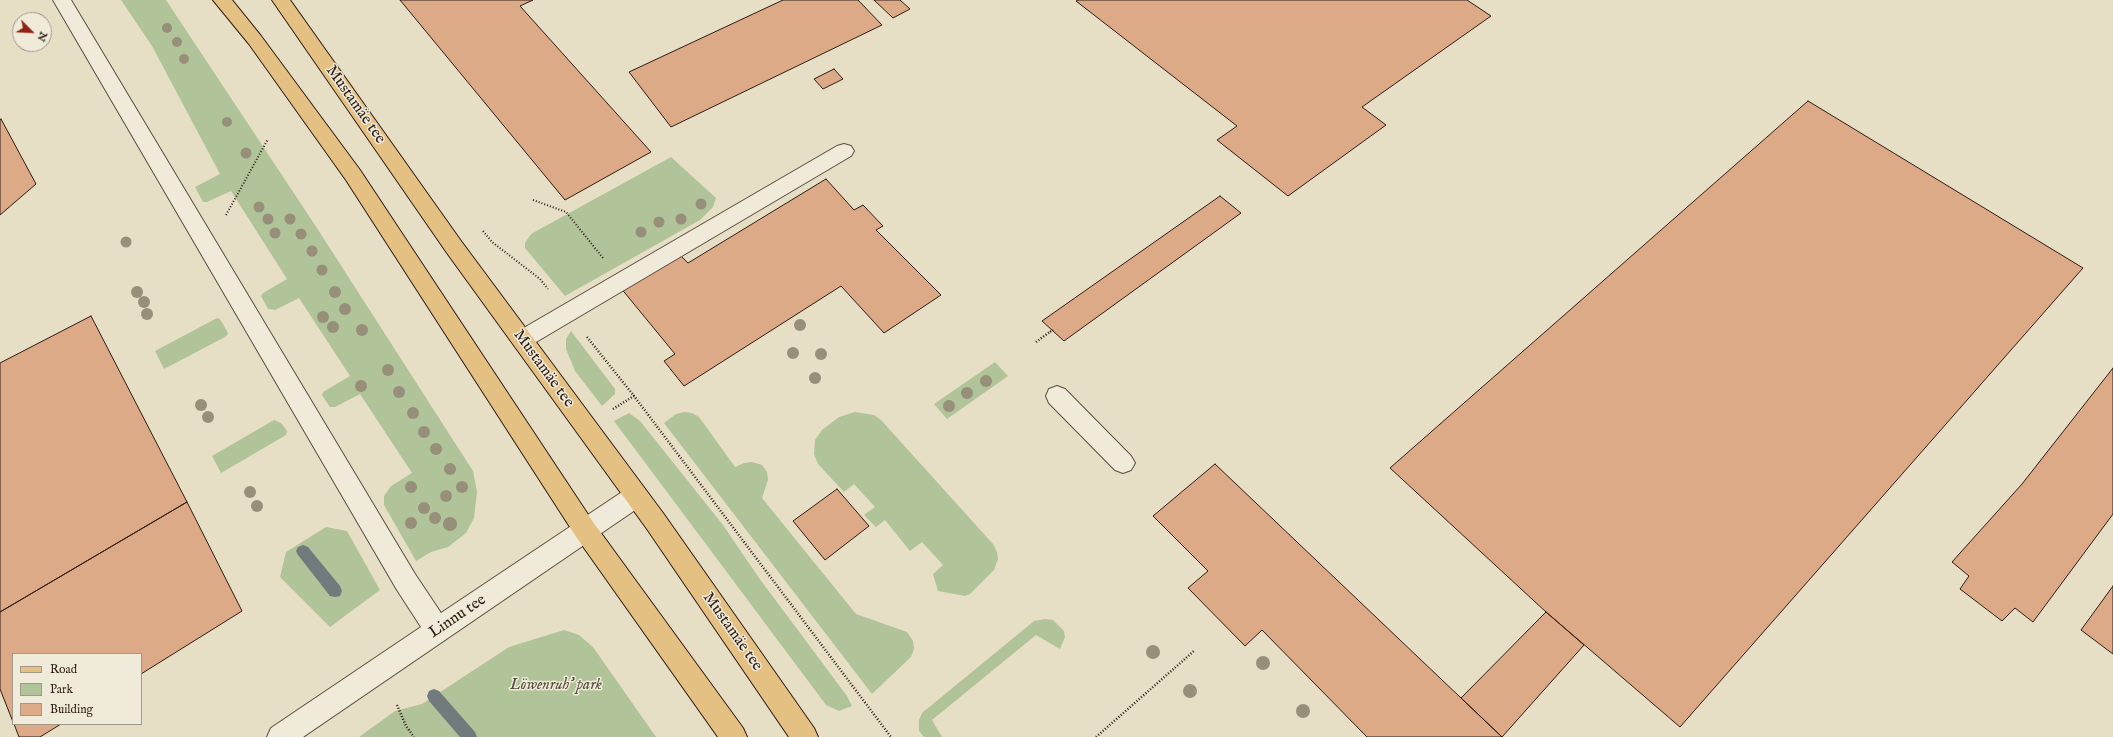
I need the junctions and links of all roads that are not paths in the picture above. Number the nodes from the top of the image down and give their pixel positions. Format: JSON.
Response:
{"nodes":[{"id":1,"x":62,"y":0,"type":"edge"},
{"id":2,"x":222,"y":0,"type":"edge"},
{"id":3,"x":281,"y":0,"type":"edge"},
{"id":4,"x":844,"y":152,"type":"dead end"},
{"id":5,"x":523,"y":339,"type":"junction"},
{"id":6,"x":1057,"y":396,"type":"dead end"},
{"id":7,"x":1123,"y":463,"type":"dead end"},
{"id":8,"x":636,"y":496,"type":"junction"},
{"id":9,"x":585,"y":530,"type":"junction"},
{"id":10,"x":438,"y":630,"type":"junction"},
{"id":11,"x":280,"y":737,"type":"edge"},
{"id":12,"x":734,"y":737,"type":"edge"},
{"id":13,"x":805,"y":737,"type":"edge"}],
"edges":[{"from":1,"to":10,"type":"street"},
{"from":2,"to":9,"type":"main road"},
{"from":3,"to":5,"type":"main road","name":"Mustamäe tee"},
{"from":4,"to":5,"type":"street"},
{"from":5,"to":8,"type":"main road","name":"Mustamäe tee"},
{"from":6,"to":7,"type":"street"},
{"from":8,"to":9,"type":"street","name":"Linnu tee"},
{"from":8,"to":13,"type":"main road","name":"Mustamäe tee"},
{"from":9,"to":10,"type":"street","name":"Linnu tee"},
{"from":9,"to":12,"type":"main road"},
{"from":10,"to":11,"type":"street","name":"Linnu tee"}]}
